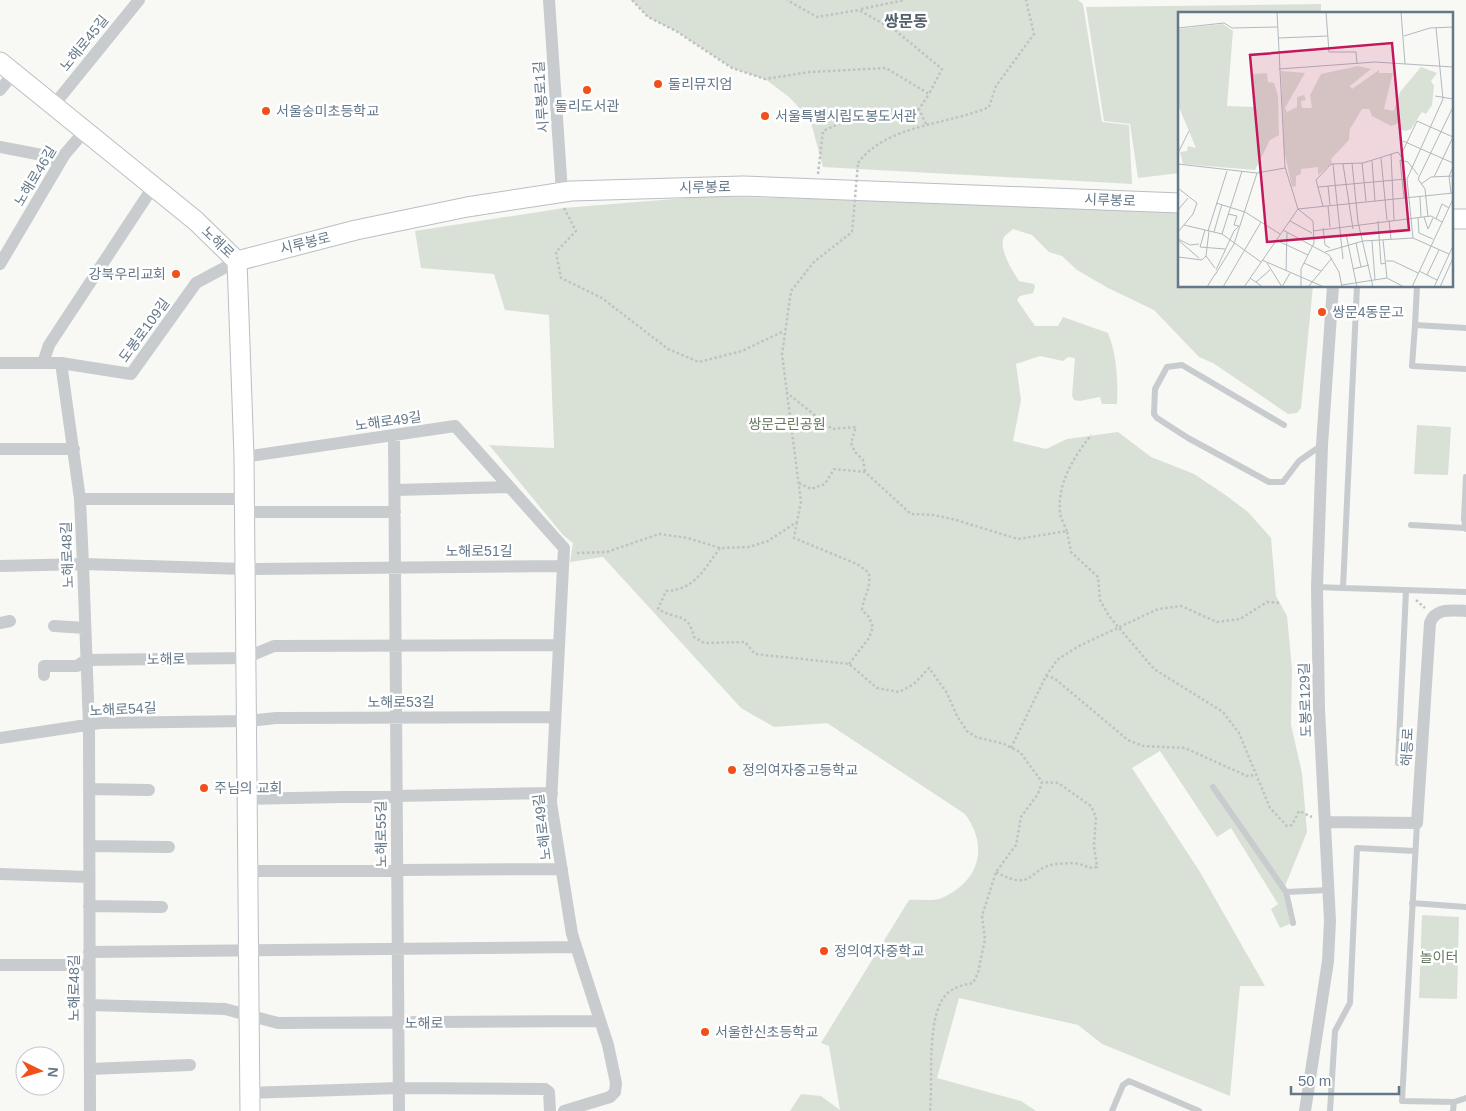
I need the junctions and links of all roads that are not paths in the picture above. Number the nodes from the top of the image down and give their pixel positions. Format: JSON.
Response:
{"nodes":[{"id":1,"x":139,"y":0,"type":"edge"},
{"id":2,"x":550,"y":0,"type":"edge"},
{"id":3,"x":7,"y":68,"type":"edge"},
{"id":4,"x":0,"y":90,"type":"edge"},
{"id":5,"x":53,"y":106,"type":"junction"},
{"id":6,"x":84,"y":132,"type":"junction"},
{"id":7,"x":0,"y":147,"type":"edge"},
{"id":8,"x":60,"y":162,"type":"junction"},
{"id":9,"x":153,"y":187,"type":"junction"},
{"id":10,"x":563,"y":200,"type":"junction"},
{"id":11,"x":1178,"y":203,"type":"edge"},
{"id":12,"x":238,"y":261,"type":"junction"},
{"id":13,"x":0,"y":264,"type":"edge"},
{"id":14,"x":1333,"y":288,"type":"edge"},
{"id":15,"x":1357,"y":288,"type":"edge"},
{"id":16,"x":1417,"y":288,"type":"edge"},
{"id":17,"x":1415,"y":324,"type":"junction"},
{"id":18,"x":1466,"y":328,"type":"edge"},
{"id":19,"x":0,"y":363,"type":"edge"},
{"id":20,"x":43,"y":363,"type":"junction"},
{"id":21,"x":61,"y":363,"type":"junction"},
{"id":22,"x":1466,"y":368,"type":"edge"},
{"id":23,"x":1284,"y":425,"type":"dead end"},
{"id":24,"x":394,"y":435,"type":"junction"},
{"id":25,"x":1322,"y":445,"type":"junction"},
{"id":26,"x":0,"y":449,"type":"edge"},
{"id":27,"x":74,"y":449,"type":"junction"},
{"id":28,"x":244,"y":457,"type":"junction"},
{"id":29,"x":1466,"y":477,"type":"edge"},
{"id":30,"x":509,"y":487,"type":"junction"},
{"id":31,"x":395,"y":490,"type":"junction"},
{"id":32,"x":80,"y":499,"type":"junction"},
{"id":33,"x":244,"y":506,"type":"junction"},
{"id":34,"x":395,"y":512,"type":"junction"},
{"id":35,"x":1411,"y":525,"type":"dead end"},
{"id":36,"x":1466,"y":529,"type":"edge"},
{"id":37,"x":563,"y":560,"type":"junction"},
{"id":38,"x":83,"y":564,"type":"junction"},
{"id":39,"x":0,"y":566,"type":"edge"},
{"id":40,"x":396,"y":568,"type":"junction"},
{"id":41,"x":244,"y":569,"type":"junction"},
{"id":42,"x":1317,"y":587,"type":"junction"},
{"id":43,"x":1343,"y":588,"type":"junction"},
{"id":44,"x":1406,"y":591,"type":"junction"},
{"id":45,"x":1466,"y":592,"type":"edge"},
{"id":46,"x":1466,"y":610,"type":"edge"},
{"id":47,"x":54,"y":626,"type":"dead end"},
{"id":48,"x":85,"y":628,"type":"junction"},
{"id":49,"x":559,"y":645,"type":"junction"},
{"id":50,"x":395,"y":646,"type":"junction"},
{"id":51,"x":246,"y":658,"type":"junction"},
{"id":52,"x":86,"y":660,"type":"junction"},
{"id":53,"x":44,"y":675,"type":"dead end"},
{"id":54,"x":396,"y":717,"type":"junction"},
{"id":55,"x":555,"y":717,"type":"junction"},
{"id":56,"x":248,"y":721,"type":"junction"},
{"id":57,"x":88,"y":726,"type":"junction"},
{"id":58,"x":0,"y":738,"type":"edge"},
{"id":59,"x":1398,"y":763,"type":"dead end"},
{"id":60,"x":1212,"y":787,"type":"dead end"},
{"id":61,"x":89,"y":789,"type":"junction"},
{"id":62,"x":149,"y":790,"type":"dead end"},
{"id":63,"x":552,"y":793,"type":"junction"},
{"id":64,"x":395,"y":797,"type":"junction"},
{"id":65,"x":247,"y":799,"type":"junction"},
{"id":66,"x":1325,"y":822,"type":"junction"},
{"id":67,"x":1417,"y":823,"type":"junction"},
{"id":68,"x":89,"y":846,"type":"junction"},
{"id":69,"x":169,"y":847,"type":"dead end"},
{"id":70,"x":1414,"y":851,"type":"junction"},
{"id":71,"x":562,"y":869,"type":"junction"},
{"id":72,"x":248,"y":871,"type":"junction"},
{"id":73,"x":396,"y":872,"type":"junction"},
{"id":74,"x":0,"y":874,"type":"edge"},
{"id":75,"x":89,"y":877,"type":"junction"},
{"id":76,"x":1329,"y":890,"type":"junction"},
{"id":77,"x":1286,"y":892,"type":"junction"},
{"id":78,"x":1412,"y":903,"type":"junction"},
{"id":79,"x":89,"y":906,"type":"junction"},
{"id":80,"x":162,"y":907,"type":"dead end"},
{"id":81,"x":1466,"y":907,"type":"edge"},
{"id":82,"x":1293,"y":923,"type":"dead end"},
{"id":83,"x":576,"y":947,"type":"junction"},
{"id":84,"x":398,"y":950,"type":"junction"},
{"id":85,"x":89,"y":952,"type":"junction"},
{"id":86,"x":248,"y":952,"type":"junction"},
{"id":87,"x":0,"y":965,"type":"edge"},
{"id":88,"x":89,"y":965,"type":"junction"},
{"id":89,"x":90,"y":1005,"type":"junction"},
{"id":90,"x":249,"y":1017,"type":"junction"},
{"id":91,"x":600,"y":1021,"type":"junction"},
{"id":92,"x":398,"y":1023,"type":"junction"},
{"id":93,"x":190,"y":1065,"type":"dead end"},
{"id":94,"x":90,"y":1069,"type":"junction"},
{"id":95,"x":399,"y":1088,"type":"junction"},
{"id":96,"x":1466,"y":1098,"type":"edge"},
{"id":97,"x":250,"y":1102,"type":"edge"},
{"id":98,"x":1454,"y":1102,"type":"junction"},
{"id":99,"x":591,"y":1108,"type":"edge"},
{"id":100,"x":90,"y":1111,"type":"edge"},
{"id":101,"x":400,"y":1111,"type":"edge"},
{"id":102,"x":550,"y":1111,"type":"edge"},
{"id":103,"x":564,"y":1111,"type":"edge"},
{"id":104,"x":1112,"y":1111,"type":"edge"},
{"id":105,"x":1199,"y":1111,"type":"edge"},
{"id":106,"x":1305,"y":1111,"type":"edge"},
{"id":107,"x":1330,"y":1111,"type":"edge"},
{"id":108,"x":1453,"y":1111,"type":"edge"}],
"edges":[{"from":1,"to":5,"type":"street","name":"노해로45길"},
{"from":2,"to":10,"type":"street","name":"시루봉로1길"},
{"from":3,"to":4,"type":"street","name":"노해로"},
{"from":3,"to":5,"type":"main road","name":"노해로"},
{"from":5,"to":6,"type":"main road","name":"노해로"},
{"from":6,"to":8,"type":"street","name":"노해로46길"},
{"from":6,"to":9,"type":"main road","name":"노해로"},
{"from":7,"to":8,"type":"street"},
{"from":8,"to":13,"type":"street","name":"노해로46길"},
{"from":9,"to":12,"type":"main road","name":"노해로"},
{"from":9,"to":20,"type":"street"},
{"from":10,"to":11,"type":"main road","name":"시루봉로"},
{"from":10,"to":12,"type":"main road","name":"시루봉로"},
{"from":12,"to":21,"type":"street","name":"도봉로109길"},
{"from":12,"to":28,"type":"main road","name":"노해로"},
{"from":14,"to":25,"type":"street","name":"도봉로129길"},
{"from":15,"to":43,"type":"lane"},
{"from":16,"to":17,"type":"lane"},
{"from":17,"to":18,"type":"lane"},
{"from":17,"to":22,"type":"lane"},
{"from":19,"to":20,"type":"street","name":"도봉로109길"},
{"from":20,"to":21,"type":"street","name":"도봉로109길"},
{"from":21,"to":27,"type":"street","name":"노해로48길"},
{"from":23,"to":25,"type":"lane"},
{"from":24,"to":28,"type":"street","name":"노해로49길"},
{"from":24,"to":30,"type":"street","name":"노해로49길"},
{"from":24,"to":31,"type":"street"},
{"from":25,"to":42,"type":"street","name":"도봉로129길"},
{"from":26,"to":27,"type":"street"},
{"from":27,"to":32,"type":"street","name":"노해로48길"},
{"from":28,"to":33,"type":"main road","name":"노해로"},
{"from":29,"to":36,"type":"lane"},
{"from":30,"to":31,"type":"street"},
{"from":30,"to":37,"type":"street","name":"노해로49길"},
{"from":31,"to":34,"type":"street"},
{"from":32,"to":33,"type":"street"},
{"from":32,"to":38,"type":"street","name":"노해로48길"},
{"from":33,"to":34,"type":"street"},
{"from":33,"to":41,"type":"main road","name":"노해로"},
{"from":34,"to":40,"type":"street"},
{"from":35,"to":36,"type":"lane"},
{"from":37,"to":40,"type":"street","name":"노해로51길"},
{"from":37,"to":49,"type":"street","name":"노해로49길"},
{"from":38,"to":39,"type":"street"},
{"from":38,"to":41,"type":"street"},
{"from":38,"to":48,"type":"street","name":"노해로48길"},
{"from":40,"to":41,"type":"street","name":"노해로51길"},
{"from":40,"to":50,"type":"street"},
{"from":41,"to":51,"type":"main road","name":"노해로"},
{"from":42,"to":43,"type":"lane"},
{"from":42,"to":66,"type":"street","name":"도봉로129길"},
{"from":43,"to":44,"type":"lane"},
{"from":44,"to":45,"type":"lane"},
{"from":44,"to":59,"type":"lane"},
{"from":46,"to":67,"type":"street","name":"해등로"},
{"from":47,"to":48,"type":"street"},
{"from":48,"to":52,"type":"street","name":"노해로48길"},
{"from":49,"to":50,"type":"street","name":"노해로"},
{"from":49,"to":55,"type":"street","name":"노해로49길"},
{"from":50,"to":51,"type":"street","name":"노해로"},
{"from":50,"to":54,"type":"street"},
{"from":51,"to":52,"type":"street","name":"노해로"},
{"from":51,"to":56,"type":"main road","name":"노해로"},
{"from":52,"to":53,"type":"street"},
{"from":52,"to":57,"type":"street","name":"노해로48길"},
{"from":54,"to":55,"type":"street","name":"노해로53길"},
{"from":54,"to":56,"type":"street","name":"노해로53길"},
{"from":54,"to":64,"type":"street","name":"노해로55길"},
{"from":55,"to":63,"type":"street","name":"노해로49길"},
{"from":56,"to":57,"type":"street","name":"노해로54길"},
{"from":56,"to":65,"type":"main road","name":"노해로"},
{"from":57,"to":58,"type":"street","name":"노해로54길"},
{"from":57,"to":61,"type":"street","name":"노해로48길"},
{"from":60,"to":77,"type":"lane"},
{"from":61,"to":62,"type":"street"},
{"from":61,"to":68,"type":"street","name":"노해로48길"},
{"from":63,"to":64,"type":"street"},
{"from":63,"to":71,"type":"street","name":"노해로49길"},
{"from":64,"to":65,"type":"street"},
{"from":64,"to":73,"type":"street","name":"노해로55길"},
{"from":65,"to":72,"type":"main road","name":"노해로"},
{"from":66,"to":67,"type":"street"},
{"from":66,"to":76,"type":"street","name":"도봉로129길"},
{"from":67,"to":70,"type":"lane"},
{"from":68,"to":69,"type":"street"},
{"from":68,"to":75,"type":"street","name":"노해로48길"},
{"from":70,"to":78,"type":"lane"},
{"from":70,"to":107,"type":"lane"},
{"from":71,"to":73,"type":"street"},
{"from":71,"to":83,"type":"street","name":"노해로49길"},
{"from":72,"to":73,"type":"street"},
{"from":72,"to":86,"type":"main road","name":"노해로"},
{"from":73,"to":84,"type":"street","name":"노해로55길"},
{"from":74,"to":75,"type":"street"},
{"from":75,"to":79,"type":"street","name":"노해로48길"},
{"from":76,"to":77,"type":"lane"},
{"from":76,"to":106,"type":"street","name":"도봉로129길"},
{"from":77,"to":82,"type":"lane"},
{"from":78,"to":81,"type":"lane"},
{"from":78,"to":98,"type":"lane"},
{"from":79,"to":80,"type":"street"},
{"from":79,"to":85,"type":"street","name":"노해로48길"},
{"from":83,"to":84,"type":"street"},
{"from":83,"to":91,"type":"street","name":"노해로49길"},
{"from":84,"to":86,"type":"street"},
{"from":84,"to":92,"type":"street","name":"노해로55길"},
{"from":85,"to":86,"type":"street"},
{"from":85,"to":88,"type":"street","name":"노해로48길"},
{"from":86,"to":90,"type":"main road","name":"노해로"},
{"from":87,"to":88,"type":"street"},
{"from":88,"to":89,"type":"street","name":"노해로48길"},
{"from":89,"to":90,"type":"street","name":"노해로"},
{"from":89,"to":94,"type":"street","name":"노해로48길"},
{"from":90,"to":92,"type":"street","name":"노해로"},
{"from":90,"to":97,"type":"main road","name":"노해로"},
{"from":91,"to":92,"type":"street","name":"노해로"},
{"from":91,"to":99,"type":"street","name":"노해로49길"},
{"from":92,"to":95,"type":"street","name":"노해로55길"},
{"from":93,"to":94,"type":"street"},
{"from":94,"to":100,"type":"street","name":"노해로48길"},
{"from":95,"to":97,"type":"street","name":"노해로"},
{"from":95,"to":101,"type":"street","name":"노해로55길"},
{"from":95,"to":102,"type":"street","name":"노해로"},
{"from":96,"to":98,"type":"lane"},
{"from":98,"to":108,"type":"lane"},
{"from":99,"to":103,"type":"street","name":"노해로49길"},
{"from":104,"to":105,"type":"lane"}]}
